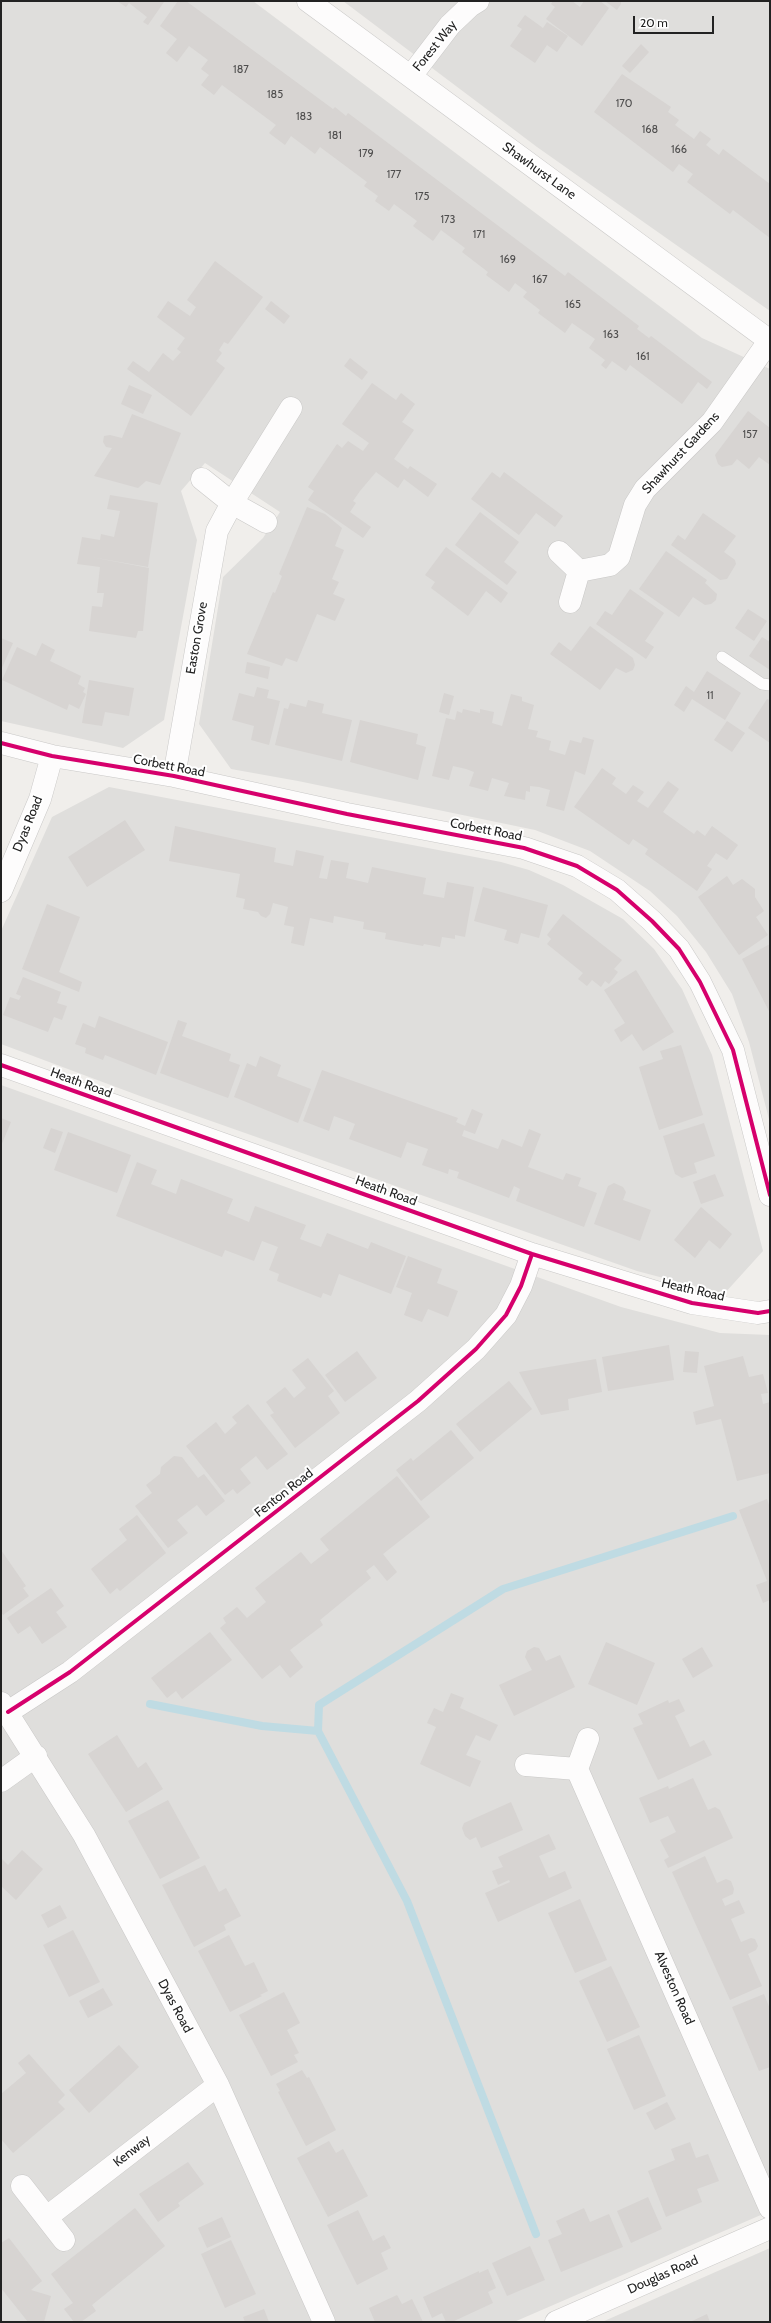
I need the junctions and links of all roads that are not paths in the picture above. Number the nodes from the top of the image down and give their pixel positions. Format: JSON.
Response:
{"nodes":[{"id":1,"x":308,"y":1,"type":"edge"},
{"id":2,"x":478,"y":1,"type":"edge"},
{"id":3,"x":411,"y":76,"type":"junction"},
{"id":4,"x":769,"y":341,"type":"edge"},
{"id":5,"x":291,"y":408,"type":"dead end"},
{"id":6,"x":202,"y":479,"type":"dead end"},
{"id":7,"x":232,"y":503,"type":"junction"},
{"id":8,"x":266,"y":522,"type":"dead end"},
{"id":9,"x":558,"y":552,"type":"dead end"},
{"id":10,"x":579,"y":571,"type":"junction"},
{"id":11,"x":570,"y":602,"type":"dead end"},
{"id":12,"x":722,"y":657,"type":"dead end"},
{"id":13,"x":770,"y":685,"type":"edge"},
{"id":14,"x":1,"y":743,"type":"edge"},
{"id":15,"x":52,"y":756,"type":"junction"},
{"id":16,"x":174,"y":776,"type":"junction"},
{"id":17,"x":1,"y":891,"type":"edge"},
{"id":18,"x":1,"y":1065,"type":"edge"},
{"id":19,"x":770,"y":1195,"type":"edge"},
{"id":20,"x":532,"y":1254,"type":"junction"},
{"id":21,"x":770,"y":1311,"type":"edge"},
{"id":22,"x":4,"y":1708,"type":"edge"},
{"id":23,"x":588,"y":1739,"type":"dead end"},
{"id":24,"x":36,"y":1756,"type":"junction"},
{"id":25,"x":526,"y":1765,"type":"dead end"},
{"id":26,"x":578,"y":1768,"type":"junction"},
{"id":27,"x":1,"y":1782,"type":"edge"},
{"id":28,"x":218,"y":2085,"type":"junction"},
{"id":29,"x":22,"y":2186,"type":"dead end"},
{"id":30,"x":770,"y":2208,"type":"edge"},
{"id":31,"x":47,"y":2217,"type":"junction"},
{"id":32,"x":770,"y":2228,"type":"edge"},
{"id":33,"x":64,"y":2240,"type":"dead end"},
{"id":34,"x":324,"y":2322,"type":"edge"},
{"id":35,"x":556,"y":2322,"type":"edge"}],
"edges":[{"from":1,"to":3,"type":"street","name":"Shawhurst Lane"},
{"from":2,"to":3,"type":"street","name":"Forest Way"},
{"from":3,"to":4,"type":"street","name":"Shawhurst Lane"},
{"from":4,"to":10,"type":"street","name":"Shawhurst Gardens"},
{"from":5,"to":7,"type":"street","name":"Easton Grove"},
{"from":6,"to":7,"type":"street"},
{"from":7,"to":8,"type":"street"},
{"from":7,"to":16,"type":"street","name":"Easton Grove"},
{"from":9,"to":10,"type":"street"},
{"from":10,"to":11,"type":"street"},
{"from":12,"to":13,"type":"lane"},
{"from":14,"to":15,"type":"street","name":"Corbett Road"},
{"from":15,"to":16,"type":"street","name":"Corbett Road"},
{"from":15,"to":17,"type":"street","name":"Dyas Road"},
{"from":16,"to":19,"type":"street","name":"Corbett Road"},
{"from":18,"to":20,"type":"street","name":"Heath Road"},
{"from":20,"to":21,"type":"street","name":"Heath Road"},
{"from":20,"to":22,"type":"street","name":"Fenton Road"},
{"from":22,"to":24,"type":"street","name":"Dyas Road"},
{"from":23,"to":26,"type":"street"},
{"from":24,"to":27,"type":"street"},
{"from":24,"to":28,"type":"street","name":"Dyas Road"},
{"from":25,"to":26,"type":"street"},
{"from":26,"to":30,"type":"street","name":"Alveston Road"},
{"from":28,"to":31,"type":"street","name":"Kenway"},
{"from":28,"to":34,"type":"street","name":"Dyas Road"},
{"from":29,"to":31,"type":"street"},
{"from":31,"to":33,"type":"street"},
{"from":32,"to":35,"type":"street","name":"Douglas Road"}]}
